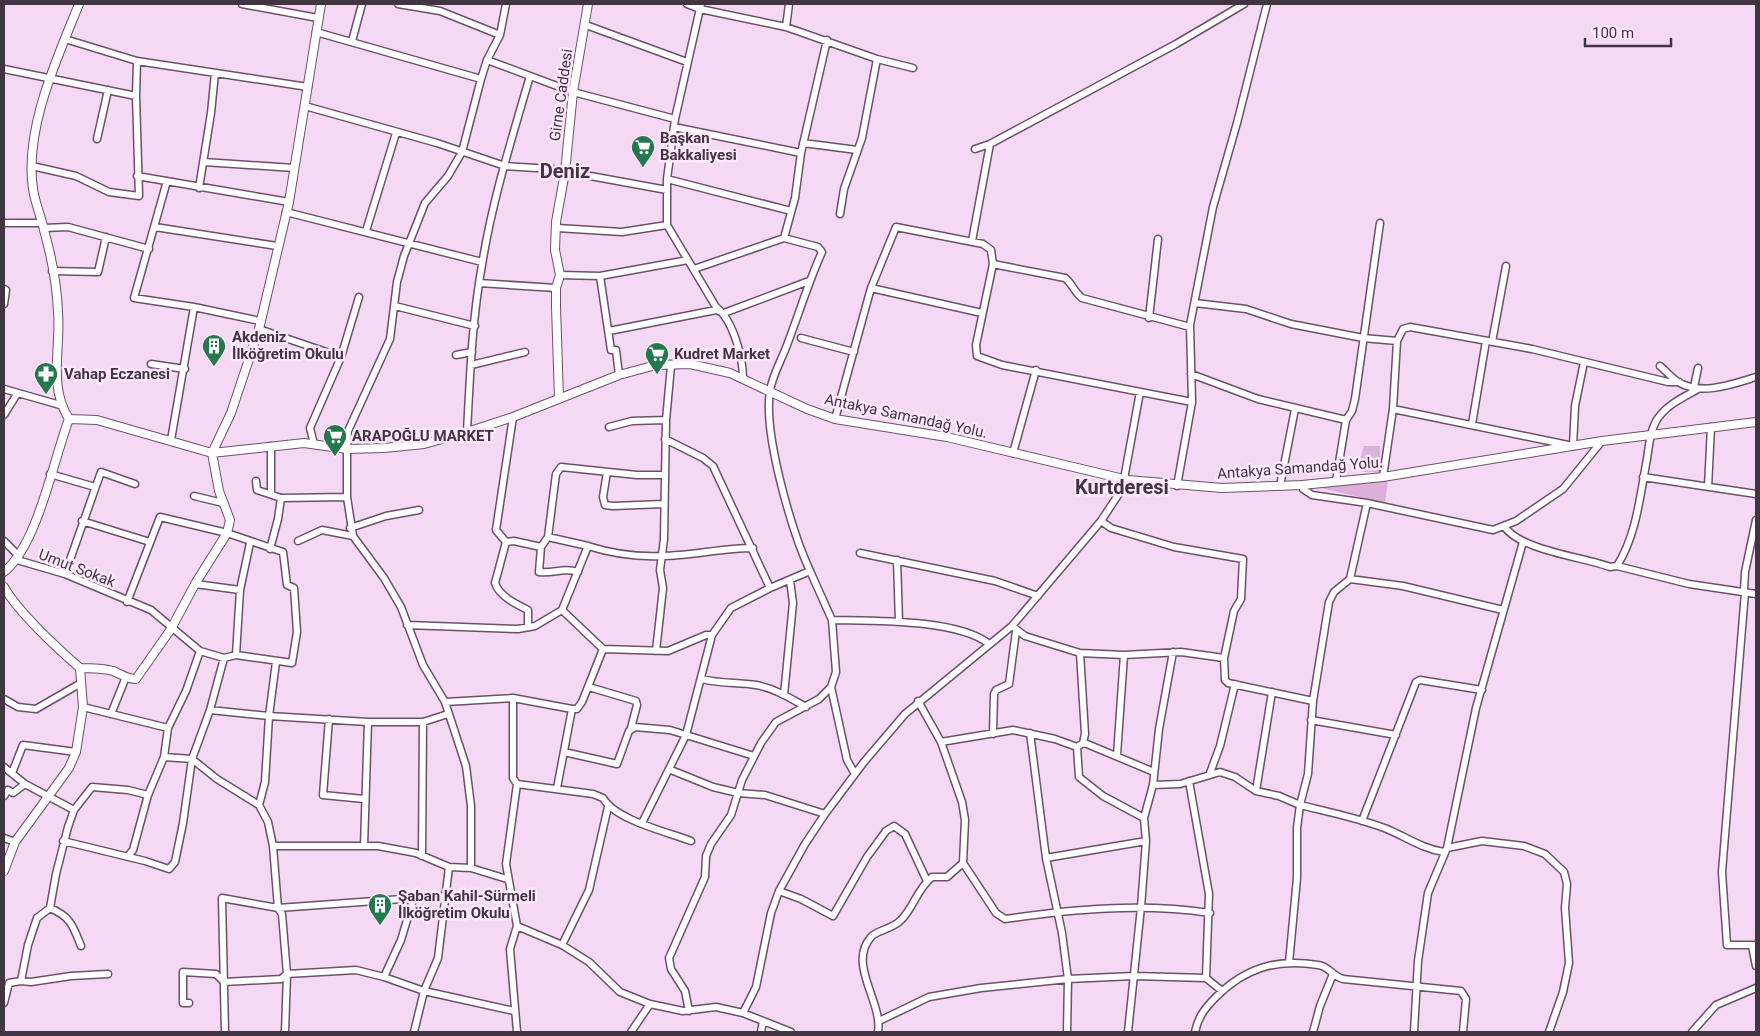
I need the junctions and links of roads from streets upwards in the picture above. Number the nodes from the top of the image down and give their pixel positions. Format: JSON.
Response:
{"nodes":[{"id":1,"x":79,"y":4,"type":"edge"},
{"id":2,"x":242,"y":4,"type":"edge"},
{"id":3,"x":321,"y":4,"type":"edge"},
{"id":4,"x":362,"y":4,"type":"edge"},
{"id":5,"x":398,"y":4,"type":"edge"},
{"id":6,"x":506,"y":4,"type":"edge"},
{"id":7,"x":588,"y":4,"type":"edge"},
{"id":8,"x":687,"y":4,"type":"edge"},
{"id":9,"x":789,"y":4,"type":"edge"},
{"id":10,"x":1244,"y":4,"type":"edge"},
{"id":11,"x":1267,"y":4,"type":"edge"},
{"id":12,"x":700,"y":6,"type":"edge"},
{"id":13,"x":318,"y":18,"type":"junction"},
{"id":14,"x":586,"y":25,"type":"junction"},
{"id":15,"x":786,"y":27,"type":"junction"},
{"id":16,"x":316,"y":32,"type":"junction"},
{"id":17,"x":500,"y":35,"type":"junction"},
{"id":18,"x":65,"y":39,"type":"junction"},
{"id":19,"x":827,"y":40,"type":"junction"},
{"id":20,"x":352,"y":41,"type":"junction"},
{"id":21,"x":877,"y":59,"type":"junction"},
{"id":22,"x":487,"y":60,"type":"junction"},
{"id":23,"x":137,"y":61,"type":"junction"},
{"id":24,"x":687,"y":62,"type":"junction"},
{"id":25,"x":913,"y":68,"type":"dead end"},
{"id":26,"x":4,"y":69,"type":"edge"},
{"id":27,"x":214,"y":73,"type":"junction"},
{"id":28,"x":530,"y":76,"type":"junction"},
{"id":29,"x":49,"y":78,"type":"junction"},
{"id":30,"x":481,"y":79,"type":"junction"},
{"id":31,"x":308,"y":87,"type":"junction"},
{"id":32,"x":108,"y":90,"type":"junction"},
{"id":33,"x":573,"y":92,"type":"junction"},
{"id":34,"x":136,"y":96,"type":"junction"},
{"id":35,"x":305,"y":106,"type":"junction"},
{"id":36,"x":675,"y":119,"type":"junction"},
{"id":37,"x":674,"y":127,"type":"junction"},
{"id":38,"x":396,"y":132,"type":"junction"},
{"id":39,"x":97,"y":139,"type":"dead end"},
{"id":40,"x":804,"y":143,"type":"junction"},
{"id":41,"x":990,"y":144,"type":"junction"},
{"id":42,"x":975,"y":149,"type":"dead end"},
{"id":43,"x":857,"y":150,"type":"junction"},
{"id":44,"x":462,"y":152,"type":"junction"},
{"id":45,"x":801,"y":153,"type":"junction"},
{"id":46,"x":204,"y":162,"type":"junction"},
{"id":47,"x":32,"y":166,"type":"junction"},
{"id":48,"x":505,"y":166,"type":"junction"},
{"id":49,"x":294,"y":168,"type":"junction"},
{"id":50,"x":565,"y":172,"type":"junction"},
{"id":51,"x":137,"y":176,"type":"junction"},
{"id":52,"x":667,"y":179,"type":"junction"},
{"id":53,"x":167,"y":181,"type":"junction"},
{"id":54,"x":199,"y":188,"type":"junction"},
{"id":55,"x":667,"y":190,"type":"junction"},
{"id":56,"x":289,"y":202,"type":"junction"},
{"id":57,"x":791,"y":211,"type":"junction"},
{"id":58,"x":286,"y":212,"type":"junction"},
{"id":59,"x":840,"y":214,"type":"dead end"},
{"id":60,"x":4,"y":223,"type":"edge"},
{"id":61,"x":1380,"y":223,"type":"dead end"},
{"id":62,"x":667,"y":225,"type":"junction"},
{"id":63,"x":43,"y":226,"type":"junction"},
{"id":64,"x":155,"y":227,"type":"junction"},
{"id":65,"x":556,"y":228,"type":"junction"},
{"id":66,"x":366,"y":231,"type":"junction"},
{"id":67,"x":106,"y":237,"type":"junction"},
{"id":68,"x":784,"y":238,"type":"junction"},
{"id":69,"x":1158,"y":238,"type":"dead end"},
{"id":70,"x":972,"y":241,"type":"junction"},
{"id":71,"x":410,"y":244,"type":"junction"},
{"id":72,"x":277,"y":246,"type":"junction"},
{"id":73,"x":149,"y":249,"type":"junction"},
{"id":74,"x":688,"y":260,"type":"junction"},
{"id":75,"x":482,"y":262,"type":"junction"},
{"id":76,"x":993,"y":264,"type":"junction"},
{"id":77,"x":1506,"y":266,"type":"dead end"},
{"id":78,"x":694,"y":269,"type":"junction"},
{"id":79,"x":52,"y":271,"type":"junction"},
{"id":80,"x":560,"y":275,"type":"junction"},
{"id":81,"x":600,"y":276,"type":"junction"},
{"id":82,"x":809,"y":281,"type":"junction"},
{"id":83,"x":479,"y":283,"type":"junction"},
{"id":84,"x":556,"y":288,"type":"junction"},
{"id":85,"x":871,"y":288,"type":"junction"},
{"id":86,"x":4,"y":289,"type":"edge"},
{"id":87,"x":359,"y":297,"type":"dead end"},
{"id":88,"x":1195,"y":303,"type":"junction"},
{"id":89,"x":4,"y":304,"type":"edge"},
{"id":90,"x":395,"y":306,"type":"junction"},
{"id":91,"x":194,"y":307,"type":"junction"},
{"id":92,"x":982,"y":312,"type":"junction"},
{"id":93,"x":724,"y":313,"type":"junction"},
{"id":94,"x":1149,"y":318,"type":"junction"},
{"id":95,"x":259,"y":325,"type":"junction"},
{"id":96,"x":475,"y":326,"type":"junction"},
{"id":97,"x":1190,"y":327,"type":"junction"},
{"id":98,"x":609,"y":331,"type":"junction"},
{"id":99,"x":801,"y":338,"type":"dead end"},
{"id":100,"x":1363,"y":338,"type":"junction"},
{"id":101,"x":1397,"y":341,"type":"junction"},
{"id":102,"x":1489,"y":341,"type":"junction"},
{"id":103,"x":472,"y":352,"type":"junction"},
{"id":104,"x":525,"y":352,"type":"dead end"},
{"id":105,"x":854,"y":352,"type":"junction"},
{"id":106,"x":456,"y":355,"type":"dead end"},
{"id":107,"x":341,"y":358,"type":"junction"},
{"id":108,"x":1584,"y":362,"type":"junction"},
{"id":109,"x":151,"y":364,"type":"dead end"},
{"id":110,"x":470,"y":365,"type":"junction"},
{"id":111,"x":671,"y":366,"type":"junction"},
{"id":112,"x":1660,"y":366,"type":"dead end"},
{"id":113,"x":1698,"y":368,"type":"dead end"},
{"id":114,"x":184,"y":369,"type":"junction"},
{"id":115,"x":1036,"y":370,"type":"junction"},
{"id":116,"x":1191,"y":374,"type":"junction"},
{"id":117,"x":619,"y":375,"type":"junction"},
{"id":118,"x":1756,"y":377,"type":"edge"},
{"id":119,"x":743,"y":379,"type":"junction"},
{"id":120,"x":1678,"y":382,"type":"junction"},
{"id":121,"x":4,"y":388,"type":"edge"},
{"id":122,"x":1696,"y":388,"type":"junction"},
{"id":123,"x":770,"y":391,"type":"junction"},
{"id":124,"x":1140,"y":392,"type":"junction"},
{"id":125,"x":17,"y":394,"type":"junction"},
{"id":126,"x":559,"y":398,"type":"junction"},
{"id":127,"x":1192,"y":402,"type":"junction"},
{"id":128,"x":60,"y":405,"type":"junction"},
{"id":129,"x":1295,"y":409,"type":"junction"},
{"id":130,"x":1393,"y":409,"type":"junction"},
{"id":131,"x":4,"y":415,"type":"edge"},
{"id":132,"x":513,"y":417,"type":"junction"},
{"id":133,"x":69,"y":419,"type":"junction"},
{"id":134,"x":835,"y":419,"type":"junction"},
{"id":135,"x":666,"y":420,"type":"junction"},
{"id":136,"x":1346,"y":420,"type":"junction"},
{"id":137,"x":1756,"y":422,"type":"edge"},
{"id":138,"x":1472,"y":424,"type":"junction"},
{"id":139,"x":609,"y":427,"type":"dead end"},
{"id":140,"x":1711,"y":427,"type":"junction"},
{"id":141,"x":467,"y":432,"type":"junction"},
{"id":142,"x":1651,"y":434,"type":"junction"},
{"id":143,"x":666,"y":439,"type":"junction"},
{"id":144,"x":170,"y":440,"type":"junction"},
{"id":145,"x":1602,"y":441,"type":"junction"},
{"id":146,"x":314,"y":444,"type":"junction"},
{"id":147,"x":271,"y":446,"type":"junction"},
{"id":148,"x":1573,"y":446,"type":"junction"},
{"id":149,"x":347,"y":449,"type":"junction"},
{"id":150,"x":212,"y":453,"type":"junction"},
{"id":151,"x":1013,"y":453,"type":"junction"},
{"id":152,"x":607,"y":472,"type":"junction"},
{"id":153,"x":50,"y":474,"type":"junction"},
{"id":154,"x":665,"y":475,"type":"junction"},
{"id":155,"x":1643,"y":477,"type":"junction"},
{"id":156,"x":1383,"y":478,"type":"junction"},
{"id":157,"x":1126,"y":480,"type":"junction"},
{"id":158,"x":256,"y":481,"type":"dead end"},
{"id":159,"x":1336,"y":481,"type":"junction"},
{"id":160,"x":135,"y":484,"type":"dead end"},
{"id":161,"x":1302,"y":485,"type":"junction"},
{"id":162,"x":1178,"y":486,"type":"junction"},
{"id":163,"x":1280,"y":486,"type":"junction"},
{"id":164,"x":95,"y":487,"type":"junction"},
{"id":165,"x":1708,"y":487,"type":"junction"},
{"id":166,"x":271,"y":493,"type":"junction"},
{"id":167,"x":1756,"y":494,"type":"edge"},
{"id":168,"x":194,"y":496,"type":"dead end"},
{"id":169,"x":347,"y":496,"type":"junction"},
{"id":170,"x":281,"y":498,"type":"junction"},
{"id":171,"x":223,"y":503,"type":"junction"},
{"id":172,"x":1367,"y":503,"type":"junction"},
{"id":173,"x":664,"y":504,"type":"junction"},
{"id":174,"x":419,"y":510,"type":"dead end"},
{"id":175,"x":1756,"y":520,"type":"edge"},
{"id":176,"x":82,"y":521,"type":"junction"},
{"id":177,"x":1101,"y":521,"type":"junction"},
{"id":178,"x":1504,"y":526,"type":"junction"},
{"id":179,"x":350,"y":528,"type":"junction"},
{"id":180,"x":227,"y":533,"type":"junction"},
{"id":181,"x":353,"y":536,"type":"junction"},
{"id":182,"x":548,"y":537,"type":"junction"},
{"id":183,"x":4,"y":541,"type":"edge"},
{"id":184,"x":298,"y":541,"type":"dead end"},
{"id":185,"x":150,"y":542,"type":"junction"},
{"id":186,"x":506,"y":542,"type":"junction"},
{"id":187,"x":1523,"y":542,"type":"junction"},
{"id":188,"x":250,"y":543,"type":"junction"},
{"id":189,"x":588,"y":546,"type":"junction"},
{"id":190,"x":541,"y":547,"type":"junction"},
{"id":191,"x":753,"y":548,"type":"junction"},
{"id":192,"x":270,"y":549,"type":"junction"},
{"id":193,"x":860,"y":553,"type":"dead end"},
{"id":194,"x":660,"y":556,"type":"junction"},
{"id":195,"x":18,"y":558,"type":"junction"},
{"id":196,"x":898,"y":560,"type":"junction"},
{"id":197,"x":1617,"y":566,"type":"junction"},
{"id":198,"x":4,"y":572,"type":"edge"},
{"id":199,"x":578,"y":572,"type":"junction"},
{"id":200,"x":810,"y":572,"type":"junction"},
{"id":201,"x":65,"y":574,"type":"junction"},
{"id":202,"x":790,"y":580,"type":"junction"},
{"id":203,"x":1350,"y":580,"type":"junction"},
{"id":204,"x":195,"y":584,"type":"junction"},
{"id":205,"x":4,"y":587,"type":"edge"},
{"id":206,"x":770,"y":588,"type":"junction"},
{"id":207,"x":240,"y":590,"type":"junction"},
{"id":208,"x":1744,"y":592,"type":"junction"},
{"id":209,"x":1756,"y":594,"type":"edge"},
{"id":210,"x":1038,"y":596,"type":"junction"},
{"id":211,"x":127,"y":602,"type":"junction"},
{"id":212,"x":562,"y":610,"type":"junction"},
{"id":213,"x":1503,"y":610,"type":"junction"},
{"id":214,"x":832,"y":620,"type":"junction"},
{"id":215,"x":899,"y":622,"type":"junction"},
{"id":216,"x":407,"y":626,"type":"junction"},
{"id":217,"x":528,"y":627,"type":"junction"},
{"id":218,"x":1014,"y":628,"type":"junction"},
{"id":219,"x":172,"y":629,"type":"junction"},
{"id":220,"x":712,"y":636,"type":"junction"},
{"id":221,"x":989,"y":644,"type":"junction"},
{"id":222,"x":603,"y":649,"type":"junction"},
{"id":223,"x":200,"y":651,"type":"junction"},
{"id":224,"x":656,"y":651,"type":"junction"},
{"id":225,"x":1173,"y":652,"type":"junction"},
{"id":226,"x":1080,"y":653,"type":"junction"},
{"id":227,"x":236,"y":655,"type":"junction"},
{"id":228,"x":1124,"y":655,"type":"junction"},
{"id":229,"x":224,"y":658,"type":"junction"},
{"id":230,"x":1224,"y":658,"type":"junction"},
{"id":231,"x":276,"y":662,"type":"junction"},
{"id":232,"x":80,"y":668,"type":"junction"},
{"id":233,"x":126,"y":677,"type":"junction"},
{"id":234,"x":702,"y":679,"type":"junction"},
{"id":235,"x":81,"y":683,"type":"junction"},
{"id":236,"x":1235,"y":684,"type":"junction"},
{"id":237,"x":589,"y":687,"type":"junction"},
{"id":238,"x":831,"y":687,"type":"junction"},
{"id":239,"x":1482,"y":690,"type":"junction"},
{"id":240,"x":1272,"y":692,"type":"junction"},
{"id":241,"x":784,"y":695,"type":"junction"},
{"id":242,"x":513,"y":698,"type":"junction"},
{"id":243,"x":4,"y":699,"type":"edge"},
{"id":244,"x":918,"y":701,"type":"junction"},
{"id":245,"x":1314,"y":701,"type":"junction"},
{"id":246,"x":445,"y":702,"type":"junction"},
{"id":247,"x":83,"y":707,"type":"junction"},
{"id":248,"x":806,"y":708,"type":"junction"},
{"id":249,"x":572,"y":709,"type":"junction"},
{"id":250,"x":210,"y":710,"type":"junction"},
{"id":251,"x":111,"y":714,"type":"junction"},
{"id":252,"x":448,"y":714,"type":"junction"},
{"id":253,"x":268,"y":716,"type":"junction"},
{"id":254,"x":328,"y":719,"type":"junction"},
{"id":255,"x":1312,"y":720,"type":"junction"},
{"id":256,"x":368,"y":722,"type":"junction"},
{"id":257,"x":422,"y":722,"type":"junction"},
{"id":258,"x":168,"y":728,"type":"junction"},
{"id":259,"x":631,"y":728,"type":"junction"},
{"id":260,"x":1030,"y":733,"type":"junction"},
{"id":261,"x":993,"y":734,"type":"junction"},
{"id":262,"x":686,"y":735,"type":"junction"},
{"id":263,"x":1396,"y":735,"type":"junction"},
{"id":264,"x":941,"y":742,"type":"junction"},
{"id":265,"x":1080,"y":745,"type":"junction"},
{"id":266,"x":76,"y":752,"type":"junction"},
{"id":267,"x":564,"y":752,"type":"junction"},
{"id":268,"x":1117,"y":755,"type":"junction"},
{"id":269,"x":754,"y":756,"type":"junction"},
{"id":270,"x":164,"y":757,"type":"junction"},
{"id":271,"x":192,"y":759,"type":"junction"},
{"id":272,"x":4,"y":767,"type":"edge"},
{"id":273,"x":671,"y":770,"type":"junction"},
{"id":274,"x":1154,"y":772,"type":"junction"},
{"id":275,"x":12,"y":773,"type":"junction"},
{"id":276,"x":1210,"y":773,"type":"junction"},
{"id":277,"x":855,"y":774,"type":"junction"},
{"id":278,"x":1189,"y":781,"type":"junction"},
{"id":279,"x":25,"y":784,"type":"junction"},
{"id":280,"x":517,"y":784,"type":"junction"},
{"id":281,"x":1153,"y":785,"type":"junction"},
{"id":282,"x":556,"y":788,"type":"junction"},
{"id":283,"x":1256,"y":791,"type":"junction"},
{"id":284,"x":738,"y":793,"type":"junction"},
{"id":285,"x":148,"y":794,"type":"junction"},
{"id":286,"x":4,"y":796,"type":"edge"},
{"id":287,"x":49,"y":796,"type":"junction"},
{"id":288,"x":364,"y":799,"type":"junction"},
{"id":289,"x":259,"y":805,"type":"junction"},
{"id":290,"x":1300,"y":805,"type":"junction"},
{"id":291,"x":608,"y":807,"type":"junction"},
{"id":292,"x":74,"y":810,"type":"junction"},
{"id":293,"x":825,"y":814,"type":"junction"},
{"id":294,"x":1144,"y":818,"type":"junction"},
{"id":295,"x":1362,"y":821,"type":"junction"},
{"id":296,"x":642,"y":823,"type":"junction"},
{"id":297,"x":4,"y":838,"type":"edge"},
{"id":298,"x":64,"y":841,"type":"junction"},
{"id":299,"x":691,"y":841,"type":"dead end"},
{"id":300,"x":1146,"y":841,"type":"junction"},
{"id":301,"x":15,"y":842,"type":"junction"},
{"id":302,"x":273,"y":846,"type":"junction"},
{"id":303,"x":364,"y":846,"type":"junction"},
{"id":304,"x":1446,"y":850,"type":"junction"},
{"id":305,"x":128,"y":856,"type":"junction"},
{"id":306,"x":422,"y":856,"type":"junction"},
{"id":307,"x":1046,"y":858,"type":"junction"},
{"id":308,"x":963,"y":863,"type":"junction"},
{"id":309,"x":449,"y":867,"type":"junction"},
{"id":310,"x":471,"y":868,"type":"junction"},
{"id":311,"x":4,"y":871,"type":"edge"},
{"id":312,"x":507,"y":879,"type":"junction"},
{"id":313,"x":927,"y":880,"type":"junction"},
{"id":314,"x":779,"y":891,"type":"junction"},
{"id":315,"x":444,"y":896,"type":"junction"},
{"id":316,"x":414,"y":900,"type":"junction"},
{"id":317,"x":50,"y":908,"type":"junction"},
{"id":318,"x":278,"y":908,"type":"junction"},
{"id":319,"x":1141,"y":908,"type":"junction"},
{"id":320,"x":1057,"y":911,"type":"junction"},
{"id":321,"x":1210,"y":913,"type":"junction"},
{"id":322,"x":517,"y":926,"type":"junction"},
{"id":323,"x":562,"y":945,"type":"junction"},
{"id":324,"x":81,"y":946,"type":"dead end"},
{"id":325,"x":1754,"y":946,"type":"edge"},
{"id":326,"x":1289,"y":963,"type":"junction"},
{"id":327,"x":1756,"y":966,"type":"edge"},
{"id":328,"x":108,"y":974,"type":"dead end"},
{"id":329,"x":287,"y":974,"type":"junction"},
{"id":330,"x":1333,"y":974,"type":"junction"},
{"id":331,"x":1134,"y":976,"type":"junction"},
{"id":332,"x":384,"y":977,"type":"junction"},
{"id":333,"x":1206,"y":978,"type":"junction"},
{"id":334,"x":1068,"y":979,"type":"junction"},
{"id":335,"x":21,"y":981,"type":"junction"},
{"id":336,"x":224,"y":982,"type":"junction"},
{"id":337,"x":1417,"y":988,"type":"junction"},
{"id":338,"x":1756,"y":988,"type":"edge"},
{"id":339,"x":424,"y":991,"type":"junction"},
{"id":340,"x":1222,"y":991,"type":"junction"},
{"id":341,"x":4,"y":1003,"type":"edge"},
{"id":342,"x":189,"y":1003,"type":"dead end"},
{"id":343,"x":650,"y":1004,"type":"junction"},
{"id":344,"x":514,"y":1011,"type":"junction"},
{"id":345,"x":689,"y":1011,"type":"junction"},
{"id":346,"x":743,"y":1013,"type":"junction"},
{"id":347,"x":763,"y":1021,"type":"junction"},
{"id":348,"x":879,"y":1021,"type":"junction"},
{"id":349,"x":226,"y":1032,"type":"edge"},
{"id":350,"x":285,"y":1032,"type":"edge"},
{"id":351,"x":414,"y":1032,"type":"edge"},
{"id":352,"x":517,"y":1032,"type":"edge"},
{"id":353,"x":632,"y":1032,"type":"edge"},
{"id":354,"x":760,"y":1032,"type":"edge"},
{"id":355,"x":791,"y":1032,"type":"edge"},
{"id":356,"x":878,"y":1032,"type":"edge"},
{"id":357,"x":1067,"y":1032,"type":"edge"},
{"id":358,"x":1128,"y":1032,"type":"edge"},
{"id":359,"x":1195,"y":1032,"type":"edge"},
{"id":360,"x":1313,"y":1032,"type":"edge"},
{"id":361,"x":1414,"y":1032,"type":"edge"},
{"id":362,"x":1463,"y":1032,"type":"edge"},
{"id":363,"x":1549,"y":1032,"type":"edge"},
{"id":364,"x":1692,"y":1032,"type":"edge"}],
"edges":[{"from":1,"to":18,"type":"street"},
{"from":2,"to":13,"type":"street"},
{"from":3,"to":13,"type":"street"},
{"from":4,"to":20,"type":"street"},
{"from":5,"to":17,"type":"street"},
{"from":6,"to":17,"type":"street"},
{"from":7,"to":14,"type":"street","name":"Girne Caddesi"},
{"from":8,"to":12,"type":"street"},
{"from":9,"to":15,"type":"street"},
{"from":10,"to":41,"type":"street"},
{"from":11,"to":88,"type":"street"},
{"from":12,"to":15,"type":"street"},
{"from":12,"to":24,"type":"street"},
{"from":13,"to":16,"type":"street"},
{"from":14,"to":24,"type":"street"},
{"from":14,"to":33,"type":"street","name":"Girne Caddesi"},
{"from":15,"to":19,"type":"street"},
{"from":16,"to":20,"type":"street"},
{"from":16,"to":31,"type":"street"},
{"from":17,"to":22,"type":"street"},
{"from":18,"to":23,"type":"street"},
{"from":18,"to":29,"type":"street"},
{"from":19,"to":21,"type":"street"},
{"from":19,"to":40,"type":"street"},
{"from":20,"to":30,"type":"street"},
{"from":21,"to":25,"type":"street"},
{"from":21,"to":43,"type":"street"},
{"from":22,"to":28,"type":"street"},
{"from":22,"to":30,"type":"street"},
{"from":23,"to":27,"type":"street"},
{"from":23,"to":34,"type":"street"},
{"from":24,"to":36,"type":"street"},
{"from":26,"to":29,"type":"street"},
{"from":27,"to":31,"type":"street"},
{"from":27,"to":46,"type":"street"},
{"from":28,"to":33,"type":"street"},
{"from":28,"to":48,"type":"street"},
{"from":29,"to":32,"type":"street"},
{"from":29,"to":47,"type":"street"},
{"from":30,"to":44,"type":"street"},
{"from":31,"to":35,"type":"street"},
{"from":32,"to":34,"type":"street"},
{"from":32,"to":39,"type":"street"},
{"from":33,"to":36,"type":"street"},
{"from":33,"to":50,"type":"street","name":"Girne Caddesi"},
{"from":34,"to":51,"type":"street"},
{"from":35,"to":38,"type":"street"},
{"from":35,"to":49,"type":"street"},
{"from":36,"to":37,"type":"street"},
{"from":37,"to":45,"type":"street"},
{"from":37,"to":52,"type":"street"},
{"from":38,"to":44,"type":"street"},
{"from":38,"to":66,"type":"street"},
{"from":40,"to":43,"type":"street"},
{"from":40,"to":45,"type":"street"},
{"from":41,"to":42,"type":"street"},
{"from":41,"to":70,"type":"street"},
{"from":43,"to":59,"type":"street"},
{"from":44,"to":48,"type":"street"},
{"from":44,"to":71,"type":"street"},
{"from":45,"to":57,"type":"street"},
{"from":46,"to":49,"type":"street"},
{"from":46,"to":54,"type":"street"},
{"from":47,"to":51,"type":"street"},
{"from":47,"to":63,"type":"street"},
{"from":48,"to":50,"type":"street"},
{"from":48,"to":75,"type":"street"},
{"from":49,"to":56,"type":"street"},
{"from":50,"to":55,"type":"street"},
{"from":50,"to":65,"type":"street","name":"Girne Caddesi"},
{"from":51,"to":53,"type":"street"},
{"from":52,"to":55,"type":"street"},
{"from":52,"to":57,"type":"street"},
{"from":53,"to":54,"type":"street"},
{"from":53,"to":64,"type":"street"},
{"from":54,"to":56,"type":"street"},
{"from":55,"to":62,"type":"street"},
{"from":56,"to":58,"type":"street"},
{"from":57,"to":68,"type":"street"},
{"from":58,"to":66,"type":"street"},
{"from":58,"to":72,"type":"street"},
{"from":60,"to":63,"type":"street"},
{"from":61,"to":100,"type":"street"},
{"from":62,"to":65,"type":"street"},
{"from":62,"to":74,"type":"street"},
{"from":63,"to":67,"type":"street"},
{"from":63,"to":79,"type":"street"},
{"from":64,"to":72,"type":"street"},
{"from":64,"to":73,"type":"street"},
{"from":65,"to":80,"type":"street","name":"Girne Caddesi"},
{"from":66,"to":71,"type":"street"},
{"from":67,"to":73,"type":"street"},
{"from":67,"to":79,"type":"street"},
{"from":68,"to":78,"type":"street"},
{"from":68,"to":82,"type":"street"},
{"from":69,"to":94,"type":"street"},
{"from":70,"to":76,"type":"street"},
{"from":70,"to":85,"type":"street"},
{"from":71,"to":75,"type":"street"},
{"from":71,"to":90,"type":"street"},
{"from":72,"to":95,"type":"street"},
{"from":73,"to":91,"type":"street"},
{"from":74,"to":78,"type":"street"},
{"from":74,"to":81,"type":"street"},
{"from":75,"to":83,"type":"street"},
{"from":76,"to":92,"type":"street"},
{"from":76,"to":94,"type":"street"},
{"from":77,"to":102,"type":"street"},
{"from":78,"to":93,"type":"street"},
{"from":79,"to":128,"type":"street"},
{"from":80,"to":81,"type":"street"},
{"from":80,"to":84,"type":"street","name":"Girne Caddesi"},
{"from":81,"to":98,"type":"street"},
{"from":82,"to":93,"type":"street"},
{"from":82,"to":123,"type":"street"},
{"from":83,"to":84,"type":"street"},
{"from":83,"to":96,"type":"street"},
{"from":84,"to":126,"type":"street","name":"Girne Caddesi"},
{"from":85,"to":92,"type":"street"},
{"from":85,"to":105,"type":"street"},
{"from":86,"to":89,"type":"street"},
{"from":87,"to":107,"type":"street"},
{"from":88,"to":97,"type":"street"},
{"from":88,"to":100,"type":"street"},
{"from":90,"to":96,"type":"street"},
{"from":90,"to":149,"type":"street"},
{"from":91,"to":95,"type":"street"},
{"from":91,"to":114,"type":"street"},
{"from":92,"to":115,"type":"street"},
{"from":93,"to":98,"type":"street"},
{"from":93,"to":119,"type":"street"},
{"from":94,"to":97,"type":"street"},
{"from":95,"to":107,"type":"street"},
{"from":95,"to":150,"type":"street"},
{"from":96,"to":103,"type":"street"},
{"from":97,"to":116,"type":"street"},
{"from":98,"to":117,"type":"street"},
{"from":99,"to":105,"type":"street"},
{"from":100,"to":101,"type":"street"},
{"from":100,"to":136,"type":"street"},
{"from":101,"to":102,"type":"street"},
{"from":101,"to":130,"type":"street"},
{"from":102,"to":108,"type":"street"},
{"from":102,"to":138,"type":"street"},
{"from":103,"to":106,"type":"street"},
{"from":103,"to":110,"type":"street"},
{"from":104,"to":110,"type":"street"},
{"from":105,"to":134,"type":"street"},
{"from":107,"to":146,"type":"street"},
{"from":108,"to":120,"type":"street"},
{"from":108,"to":148,"type":"street"},
{"from":109,"to":114,"type":"street"},
{"from":110,"to":141,"type":"street"},
{"from":111,"to":117,"type":"street","name":"Antakya Samandağ Yolu."},
{"from":111,"to":119,"type":"street","name":"Antakya Samandağ Yolu."},
{"from":111,"to":135,"type":"street"},
{"from":112,"to":120,"type":"street"},
{"from":113,"to":122,"type":"street"},
{"from":114,"to":144,"type":"street"},
{"from":115,"to":124,"type":"street"},
{"from":115,"to":151,"type":"street"},
{"from":116,"to":127,"type":"street"},
{"from":116,"to":129,"type":"street"},
{"from":117,"to":126,"type":"street","name":"Antakya Samandağ Yolu."},
{"from":118,"to":122,"type":"street"},
{"from":119,"to":123,"type":"street","name":"Antakya Samandağ Yolu."},
{"from":120,"to":122,"type":"street"},
{"from":121,"to":125,"type":"street"},
{"from":122,"to":142,"type":"street"},
{"from":123,"to":134,"type":"street","name":"Antakya Samandağ Yolu."},
{"from":123,"to":200,"type":"street"},
{"from":124,"to":127,"type":"street"},
{"from":124,"to":157,"type":"street"},
{"from":125,"to":128,"type":"street"},
{"from":125,"to":131,"type":"street"},
{"from":126,"to":132,"type":"street","name":"Antakya Samandağ Yolu."},
{"from":127,"to":162,"type":"street"},
{"from":128,"to":133,"type":"street"},
{"from":129,"to":136,"type":"street"},
{"from":129,"to":163,"type":"street"},
{"from":130,"to":138,"type":"street"},
{"from":130,"to":156,"type":"street"},
{"from":132,"to":141,"type":"street","name":"Antakya Samandağ Yolu."},
{"from":132,"to":186,"type":"street"},
{"from":133,"to":144,"type":"street","name":"Antakya Samandağ Yolu."},
{"from":133,"to":153,"type":"street"},
{"from":134,"to":151,"type":"street","name":"Antakya Samandağ Yolu."},
{"from":135,"to":139,"type":"street"},
{"from":135,"to":143,"type":"street"},
{"from":136,"to":159,"type":"street"},
{"from":137,"to":140,"type":"street","name":"Antakya Samandağ Yolu."},
{"from":138,"to":148,"type":"street"},
{"from":140,"to":142,"type":"street","name":"Antakya Samandağ Yolu."},
{"from":140,"to":165,"type":"street"},
{"from":141,"to":149,"type":"street","name":"Antakya Samandağ Yolu."},
{"from":142,"to":145,"type":"street","name":"Antakya Samandağ Yolu."},
{"from":142,"to":155,"type":"street"},
{"from":143,"to":154,"type":"street"},
{"from":143,"to":191,"type":"street"},
{"from":144,"to":150,"type":"street","name":"Antakya Samandağ Yolu."},
{"from":145,"to":148,"type":"street","name":"Antakya Samandağ Yolu."},
{"from":145,"to":178,"type":"street"},
{"from":146,"to":147,"type":"street","name":"Antakya Samandağ Yolu."},
{"from":146,"to":149,"type":"street","name":"Antakya Samandağ Yolu."},
{"from":147,"to":150,"type":"street","name":"Antakya Samandağ Yolu."},
{"from":147,"to":166,"type":"street"},
{"from":148,"to":156,"type":"street","name":"Antakya Samandağ Yolu."},
{"from":149,"to":169,"type":"street"},
{"from":150,"to":171,"type":"street"},
{"from":151,"to":157,"type":"street","name":"Antakya Samandağ Yolu."},
{"from":152,"to":154,"type":"street"},
{"from":152,"to":173,"type":"street"},
{"from":152,"to":182,"type":"street"},
{"from":153,"to":164,"type":"street"},
{"from":153,"to":195,"type":"street"},
{"from":154,"to":173,"type":"street"},
{"from":155,"to":165,"type":"street"},
{"from":155,"to":197,"type":"street"},
{"from":156,"to":159,"type":"street","name":"Antakya Samandağ Yolu."},
{"from":157,"to":162,"type":"street","name":"Antakya Samandağ Yolu."},
{"from":157,"to":177,"type":"street"},
{"from":158,"to":166,"type":"street"},
{"from":159,"to":161,"type":"street","name":"Antakya Samandağ Yolu."},
{"from":160,"to":164,"type":"street"},
{"from":161,"to":163,"type":"street","name":"Antakya Samandağ Yolu."},
{"from":161,"to":172,"type":"street"},
{"from":162,"to":163,"type":"street","name":"Antakya Samandağ Yolu."},
{"from":164,"to":176,"type":"street"},
{"from":165,"to":167,"type":"street"},
{"from":166,"to":170,"type":"street"},
{"from":168,"to":171,"type":"street"},
{"from":169,"to":170,"type":"street"},
{"from":169,"to":179,"type":"street"},
{"from":170,"to":192,"type":"street"},
{"from":171,"to":180,"type":"street"},
{"from":172,"to":178,"type":"street"},
{"from":172,"to":203,"type":"street"},
{"from":173,"to":194,"type":"street"},
{"from":174,"to":179,"type":"street"},
{"from":175,"to":208,"type":"street"},
{"from":176,"to":185,"type":"street"},
{"from":176,"to":201,"type":"street"},
{"from":177,"to":210,"type":"street"},
{"from":177,"to":230,"type":"street"},
{"from":178,"to":187,"type":"street"},
{"from":179,"to":181,"type":"street"},
{"from":180,"to":185,"type":"street"},
{"from":180,"to":188,"type":"street"},
{"from":180,"to":204,"type":"street"},
{"from":181,"to":184,"type":"street"},
{"from":181,"to":216,"type":"street"},
{"from":182,"to":189,"type":"street"},
{"from":182,"to":190,"type":"street"},
{"from":183,"to":195,"type":"street","name":"Umut Sokak"},
{"from":185,"to":211,"type":"street"},
{"from":186,"to":190,"type":"street"},
{"from":186,"to":217,"type":"street"},
{"from":187,"to":197,"type":"street"},
{"from":187,"to":213,"type":"street"},
{"from":188,"to":192,"type":"street"},
{"from":188,"to":207,"type":"street"},
{"from":189,"to":194,"type":"street"},
{"from":189,"to":199,"type":"street"},
{"from":190,"to":199,"type":"street"},
{"from":191,"to":194,"type":"street"},
{"from":191,"to":206,"type":"street"},
{"from":192,"to":231,"type":"street"},
{"from":193,"to":196,"type":"street"},
{"from":194,"to":224,"type":"street"},
{"from":195,"to":198,"type":"street"},
{"from":195,"to":201,"type":"street","name":"Umut Sokak"},
{"from":196,"to":210,"type":"street"},
{"from":196,"to":215,"type":"street"},
{"from":197,"to":208,"type":"street"},
{"from":199,"to":212,"type":"street"},
{"from":200,"to":202,"type":"street"},
{"from":200,"to":214,"type":"street"},
{"from":201,"to":211,"type":"street","name":"Umut Sokak"},
{"from":202,"to":206,"type":"street"},
{"from":202,"to":241,"type":"street"},
{"from":203,"to":213,"type":"street"},
{"from":203,"to":245,"type":"street"},
{"from":204,"to":207,"type":"street"},
{"from":204,"to":219,"type":"street"},
{"from":205,"to":232,"type":"street"},
{"from":206,"to":220,"type":"street"},
{"from":207,"to":227,"type":"street"},
{"from":208,"to":209,"type":"street"},
{"from":208,"to":325,"type":"street"},
{"from":210,"to":218,"type":"street"},
{"from":211,"to":219,"type":"street","name":"Umut Sokak"},
{"from":212,"to":217,"type":"street"},
{"from":212,"to":222,"type":"street"},
{"from":213,"to":239,"type":"street"},
{"from":214,"to":215,"type":"street"},
{"from":214,"to":238,"type":"street"},
{"from":215,"to":221,"type":"street"},
{"from":216,"to":217,"type":"street"},
{"from":216,"to":246,"type":"street"},
{"from":218,"to":221,"type":"street"},
{"from":218,"to":226,"type":"street"},
{"from":218,"to":261,"type":"street"},
{"from":219,"to":223,"type":"street","name":"Umut Sokak"},
{"from":219,"to":233,"type":"street"},
{"from":220,"to":224,"type":"street"},
{"from":220,"to":234,"type":"street"},
{"from":221,"to":244,"type":"street"},
{"from":222,"to":224,"type":"street"},
{"from":222,"to":237,"type":"street"},
{"from":223,"to":229,"type":"street"},
{"from":223,"to":258,"type":"street"},
{"from":225,"to":228,"type":"street"},
{"from":225,"to":230,"type":"street"},
{"from":225,"to":274,"type":"street"},
{"from":226,"to":228,"type":"street"},
{"from":226,"to":265,"type":"street"},
{"from":227,"to":229,"type":"street"},
{"from":227,"to":231,"type":"street"},
{"from":228,"to":268,"type":"street"},
{"from":229,"to":250,"type":"street"},
{"from":230,"to":236,"type":"street"},
{"from":231,"to":253,"type":"street"},
{"from":232,"to":233,"type":"street"},
{"from":232,"to":235,"type":"street"},
{"from":233,"to":251,"type":"street"},
{"from":234,"to":241,"type":"street"},
{"from":234,"to":262,"type":"street"},
{"from":235,"to":243,"type":"street"},
{"from":235,"to":247,"type":"street"},
{"from":236,"to":240,"type":"street"},
{"from":236,"to":276,"type":"street"},
{"from":237,"to":249,"type":"street"},
{"from":237,"to":259,"type":"street"},
{"from":238,"to":248,"type":"street"},
{"from":238,"to":277,"type":"street"},
{"from":239,"to":263,"type":"street"},
{"from":239,"to":304,"type":"street"},
{"from":240,"to":245,"type":"street"},
{"from":240,"to":283,"type":"street"},
{"from":241,"to":248,"type":"street"},
{"from":242,"to":246,"type":"street"},
{"from":242,"to":249,"type":"street"},
{"from":242,"to":280,"type":"street"},
{"from":244,"to":264,"type":"street"},
{"from":244,"to":277,"type":"street"},
{"from":245,"to":255,"type":"street"},
{"from":246,"to":252,"type":"street"},
{"from":247,"to":251,"type":"street"},
{"from":247,"to":266,"type":"street"},
{"from":248,"to":269,"type":"street"},
{"from":249,"to":267,"type":"street"},
{"from":250,"to":253,"type":"street"},
{"from":250,"to":271,"type":"street"},
{"from":251,"to":258,"type":"street"},
{"from":252,"to":257,"type":"street"},
{"from":252,"to":310,"type":"street"},
{"from":253,"to":254,"type":"street"},
{"from":253,"to":289,"type":"street"},
{"from":254,"to":256,"type":"street"},
{"from":254,"to":288,"type":"street"},
{"from":255,"to":263,"type":"street"},
{"from":255,"to":290,"type":"street"},
{"from":256,"to":257,"type":"street"},
{"from":256,"to":288,"type":"street"},
{"from":257,"to":306,"type":"street"},
{"from":258,"to":270,"type":"street"},
{"from":259,"to":262,"type":"street"},
{"from":259,"to":267,"type":"street"},
{"from":260,"to":261,"type":"street"},
{"from":260,"to":265,"type":"street"},
{"from":260,"to":307,"type":"street"},
{"from":261,"to":264,"type":"street"},
{"from":262,"to":269,"type":"street"},
{"from":262,"to":273,"type":"street"},
{"from":263,"to":295,"type":"street"},
{"from":264,"to":308,"type":"street"},
{"from":265,"to":268,"type":"street"},
{"from":265,"to":294,"type":"street"},
{"from":266,"to":275,"type":"street"},
{"from":266,"to":287,"type":"street"},
{"from":267,"to":282,"type":"street"},
{"from":268,"to":274,"type":"street"},
{"from":269,"to":284,"type":"street"},
{"from":270,"to":271,"type":"street"},
{"from":270,"to":285,"type":"street"},
{"from":271,"to":289,"type":"street"},
{"from":271,"to":305,"type":"street"},
{"from":272,"to":275,"type":"street"},
{"from":273,"to":284,"type":"street"},
{"from":273,"to":296,"type":"street"},
{"from":274,"to":281,"type":"street"},
{"from":275,"to":279,"type":"street"},
{"from":276,"to":278,"type":"street"},
{"from":276,"to":283,"type":"street"},
{"from":277,"to":293,"type":"street"},
{"from":278,"to":281,"type":"street"},
{"from":278,"to":321,"type":"street"},
{"from":279,"to":286,"type":"street"},
{"from":279,"to":287,"type":"street"},
{"from":280,"to":282,"type":"street"},
{"from":280,"to":312,"type":"street"},
{"from":281,"to":294,"type":"street"},
{"from":282,"to":291,"type":"street"},
{"from":283,"to":290,"type":"street"},
{"from":284,"to":293,"type":"street"},
{"from":284,"to":345,"type":"street"},
{"from":285,"to":292,"type":"street"},
{"from":285,"to":305,"type":"street"},
{"from":287,"to":292,"type":"street"},
{"from":287,"to":301,"type":"street"},
{"from":288,"to":303,"type":"street"},
{"from":289,"to":302,"type":"street"},
{"from":290,"to":295,"type":"street"},
{"from":290,"to":326,"type":"street"},
{"from":291,"to":296,"type":"street"},
{"from":291,"to":323,"type":"street"},
{"from":292,"to":298,"type":"street"},
{"from":293,"to":314,"type":"street"},
{"from":294,"to":300,"type":"street"},
{"from":295,"to":304,"type":"street"},
{"from":296,"to":299,"type":"street"},
{"from":297,"to":301,"type":"street"},
{"from":298,"to":305,"type":"street"},
{"from":298,"to":317,"type":"street"},
{"from":300,"to":307,"type":"street"},
{"from":300,"to":319,"type":"street"},
{"from":301,"to":311,"type":"street"},
{"from":302,"to":303,"type":"street"},
{"from":302,"to":318,"type":"street"},
{"from":303,"to":306,"type":"street"},
{"from":304,"to":337,"type":"street"},
{"from":304,"to":363,"type":"street"},
{"from":306,"to":309,"type":"street"},
{"from":307,"to":320,"type":"street"},
{"from":308,"to":313,"type":"street"},
{"from":308,"to":320,"type":"street"},
{"from":309,"to":310,"type":"street"},
{"from":309,"to":315,"type":"street"},
{"from":310,"to":312,"type":"street"},
{"from":312,"to":322,"type":"street"},
{"from":313,"to":314,"type":"street"},
{"from":313,"to":348,"type":"street"},
{"from":314,"to":346,"type":"street"},
{"from":315,"to":316,"type":"street"},
{"from":315,"to":339,"type":"street"},
{"from":316,"to":318,"type":"street"},
{"from":316,"to":332,"type":"street"},
{"from":317,"to":324,"type":"street"},
{"from":317,"to":335,"type":"street"},
{"from":318,"to":329,"type":"street"},
{"from":318,"to":336,"type":"street"},
{"from":319,"to":320,"type":"street"},
{"from":319,"to":321,"type":"street"},
{"from":319,"to":331,"type":"street"},
{"from":320,"to":334,"type":"street"},
{"from":321,"to":333,"type":"street"},
{"from":322,"to":323,"type":"street"},
{"from":322,"to":344,"type":"street"},
{"from":323,"to":343,"type":"street"},
{"from":325,"to":327,"type":"street"},
{"from":326,"to":330,"type":"street"},
{"from":326,"to":340,"type":"street"},
{"from":328,"to":335,"type":"street"},
{"from":329,"to":332,"type":"street"},
{"from":329,"to":336,"type":"street"},
{"from":329,"to":350,"type":"street"},
{"from":330,"to":337,"type":"street"},
{"from":330,"to":360,"type":"street"},
{"from":331,"to":333,"type":"street"},
{"from":331,"to":334,"type":"street"},
{"from":331,"to":358,"type":"street"},
{"from":332,"to":339,"type":"street"},
{"from":333,"to":340,"type":"street"},
{"from":334,"to":348,"type":"street"},
{"from":334,"to":357,"type":"street"},
{"from":335,"to":341,"type":"street"},
{"from":336,"to":342,"type":"street"},
{"from":336,"to":349,"type":"street"},
{"from":337,"to":361,"type":"street"},
{"from":337,"to":362,"type":"street"},
{"from":338,"to":364,"type":"street"},
{"from":339,"to":344,"type":"street"},
{"from":339,"to":351,"type":"street"},
{"from":340,"to":359,"type":"street"},
{"from":343,"to":345,"type":"street"},
{"from":343,"to":353,"type":"street"},
{"from":344,"to":352,"type":"street"},
{"from":345,"to":346,"type":"street"},
{"from":346,"to":347,"type":"street"},
{"from":347,"to":354,"type":"street"},
{"from":347,"to":355,"type":"street"},
{"from":348,"to":356,"type":"street"}]}
